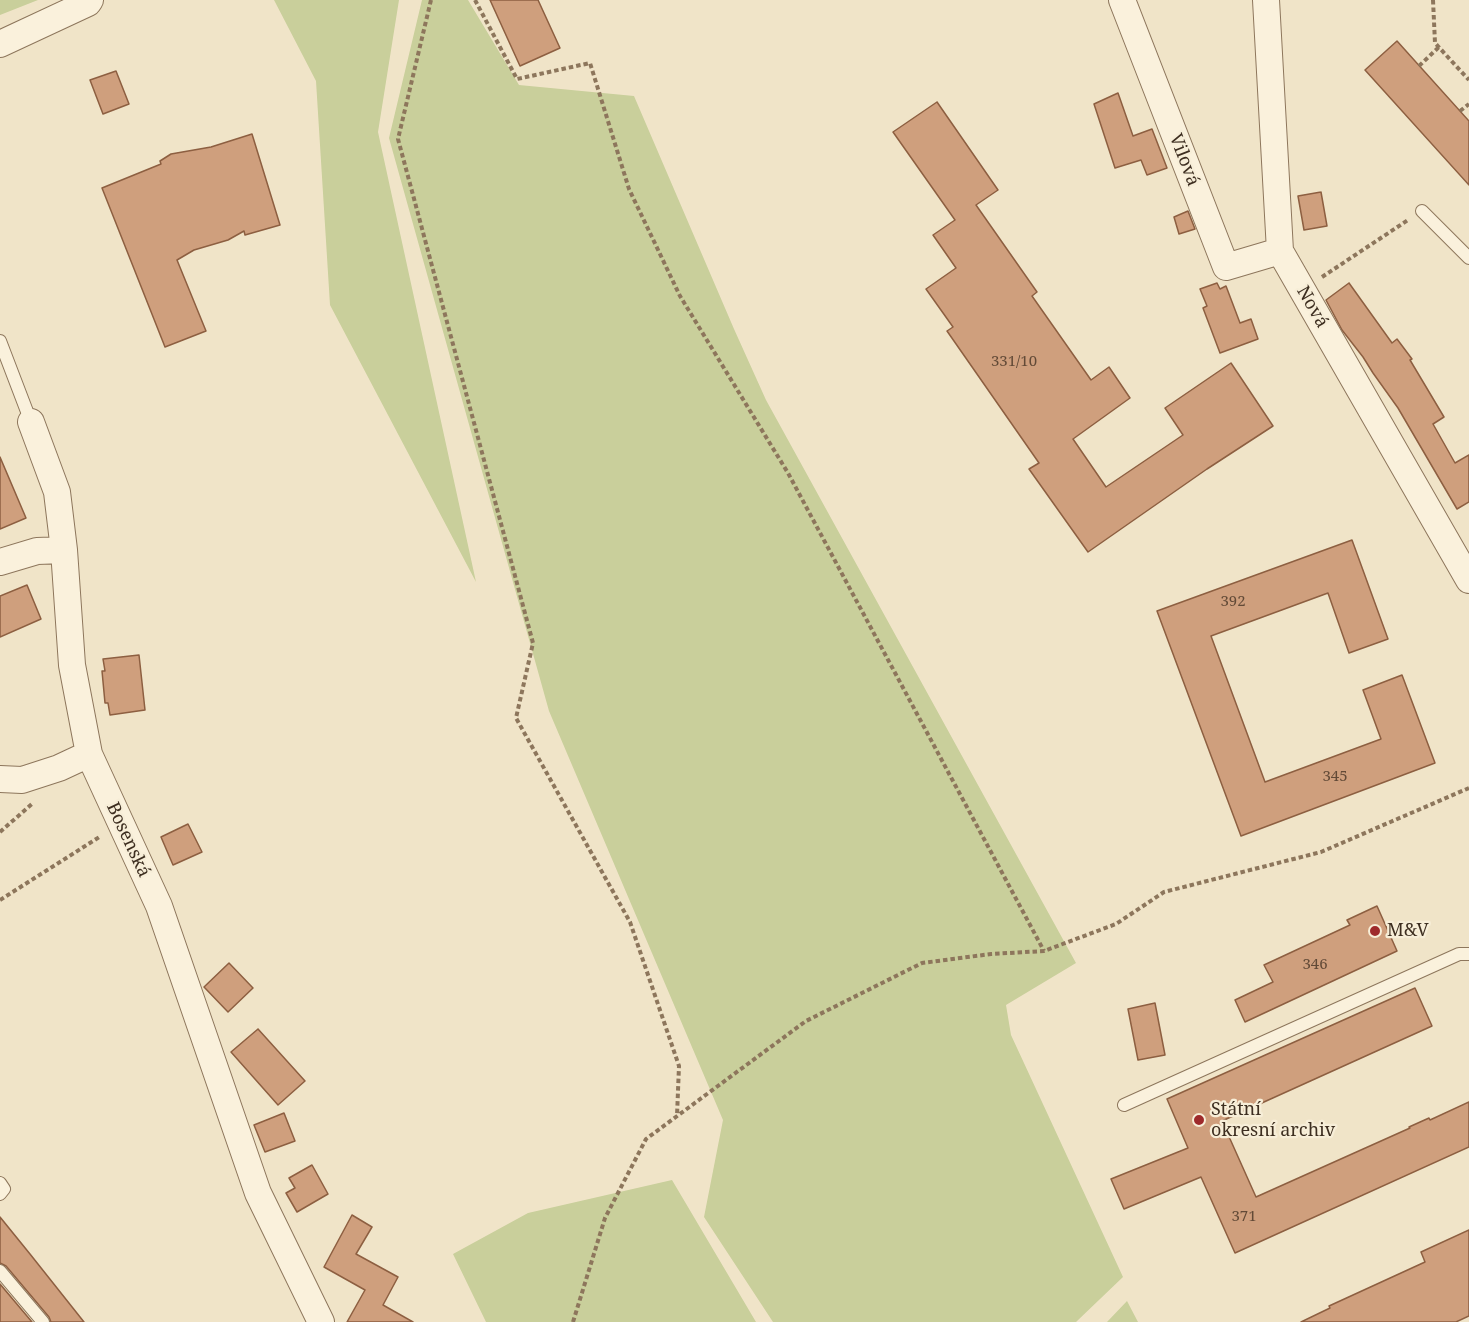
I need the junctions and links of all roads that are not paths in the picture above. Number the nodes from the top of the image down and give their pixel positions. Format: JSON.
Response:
{"nodes":[{"id":1,"x":90,"y":0,"type":"edge"},
{"id":2,"x":1122,"y":0,"type":"edge"},
{"id":3,"x":1266,"y":0,"type":"edge"},
{"id":4,"x":0,"y":44,"type":"edge"},
{"id":5,"x":1422,"y":212,"type":"road end"},
{"id":6,"x":1280,"y":251,"type":"junction"},
{"id":7,"x":1469,"y":258,"type":"edge"},
{"id":8,"x":0,"y":341,"type":"edge"},
{"id":9,"x":31,"y":422,"type":"joint"},
{"id":10,"x":64,"y":550,"type":"junction"},
{"id":11,"x":0,"y":562,"type":"edge"},
{"id":12,"x":1469,"y":580,"type":"edge"},
{"id":13,"x":89,"y":754,"type":"junction"},
{"id":14,"x":0,"y":779,"type":"edge"},
{"id":15,"x":1469,"y":954,"type":"edge"},
{"id":16,"x":1124,"y":1105,"type":"dead end"},
{"id":17,"x":0,"y":1183,"type":"edge"},
{"id":18,"x":0,"y":1194,"type":"edge"},
{"id":19,"x":0,"y":1271,"type":"edge"},
{"id":20,"x":43,"y":1322,"type":"edge"},
{"id":21,"x":321,"y":1322,"type":"edge"}],
"edges":[{"from":1,"to":4,"type":"street"},
{"from":2,"to":6,"type":"street","name":"Vilová"},
{"from":3,"to":6,"type":"street","name":"Nová"},
{"from":5,"to":7,"type":"lane"},
{"from":6,"to":12,"type":"street","name":"Nová"},
{"from":8,"to":9,"type":"lane","name":"Bosenská"},
{"from":9,"to":10,"type":"street","name":"Bosenská"},
{"from":10,"to":11,"type":"street"},
{"from":10,"to":13,"type":"street","name":"Bosenská"},
{"from":13,"to":14,"type":"street"},
{"from":13,"to":21,"type":"street","name":"Bosenská"},
{"from":15,"to":16,"type":"lane"},
{"from":17,"to":18,"type":"lane"},
{"from":19,"to":20,"type":"lane"}]}
